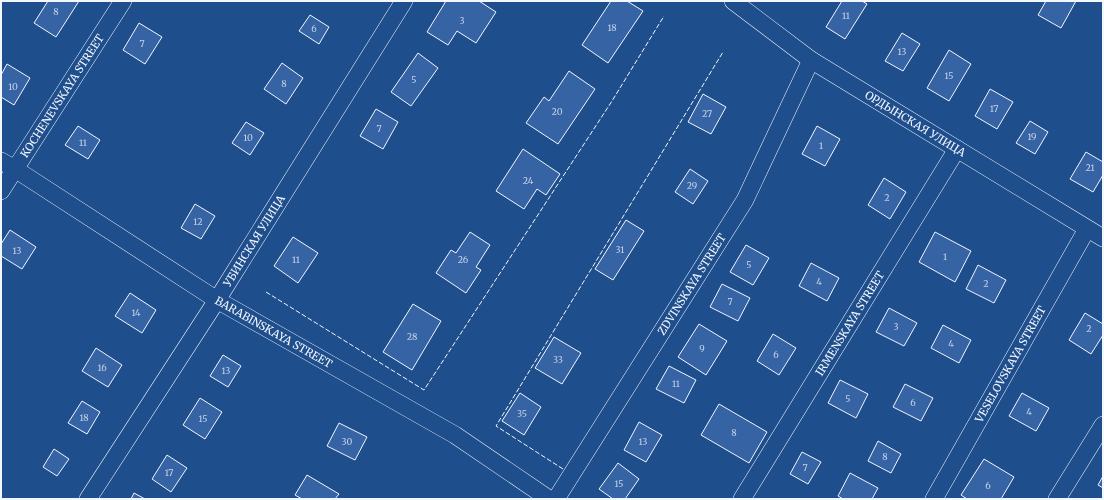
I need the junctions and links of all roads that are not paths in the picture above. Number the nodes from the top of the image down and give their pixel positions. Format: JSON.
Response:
{"nodes":[{"id":1,"x":123,"y":1,"type":"edge"},
{"id":2,"x":404,"y":1,"type":"edge"},
{"id":3,"x":733,"y":1,"type":"edge"},
{"id":4,"x":811,"y":60,"type":"junction"},
{"id":5,"x":957,"y":149,"type":"junction"},
{"id":6,"x":8,"y":165,"type":"edge"},
{"id":7,"x":1,"y":191,"type":"edge"},
{"id":8,"x":1088,"y":229,"type":"junction"},
{"id":9,"x":1103,"y":238,"type":"edge"},
{"id":10,"x":216,"y":300,"type":"junction"},
{"id":11,"x":1103,"y":425,"type":"edge"},
{"id":12,"x":88,"y":499,"type":"edge"},
{"id":13,"x":549,"y":499,"type":"edge"},
{"id":14,"x":556,"y":499,"type":"edge"},
{"id":15,"x":742,"y":499,"type":"edge"},
{"id":16,"x":934,"y":499,"type":"edge"},
{"id":17,"x":1057,"y":499,"type":"edge"}],
"edges":[{"from":1,"to":6,"type":"street","name":"KOCHENEVSKAYA STREET"},
{"from":2,"to":10,"type":"street","name":"УБИНСКАЯ УЛИЦА"},
{"from":3,"to":4,"type":"street","name":"ОРДЫНСКАЯ УЛИЦА"},
{"from":4,"to":5,"type":"street","name":"ОРДЫНСКАЯ УЛИЦА"},
{"from":4,"to":14,"type":"street","name":"ZDVINSKAYA STREET"},
{"from":5,"to":8,"type":"street","name":"ОРДЫНСКАЯ УЛИЦА"},
{"from":5,"to":15,"type":"street","name":"IRMENSKAYA STREET"},
{"from":6,"to":7,"type":"street","name":"KOCHENEVSKAYA STREET"},
{"from":6,"to":10,"type":"street","name":"BARABINSKAYA STREET"},
{"from":8,"to":9,"type":"street","name":"ОРДЫНСКАЯ УЛИЦА"},
{"from":8,"to":16,"type":"street","name":"VESELOVSKAYA STREET"},
{"from":10,"to":12,"type":"street","name":"УБИНСКАЯ УЛИЦА"},
{"from":10,"to":13,"type":"street","name":"BARABINSKAYA STREET"},
{"from":11,"to":17,"type":"street"}]}
